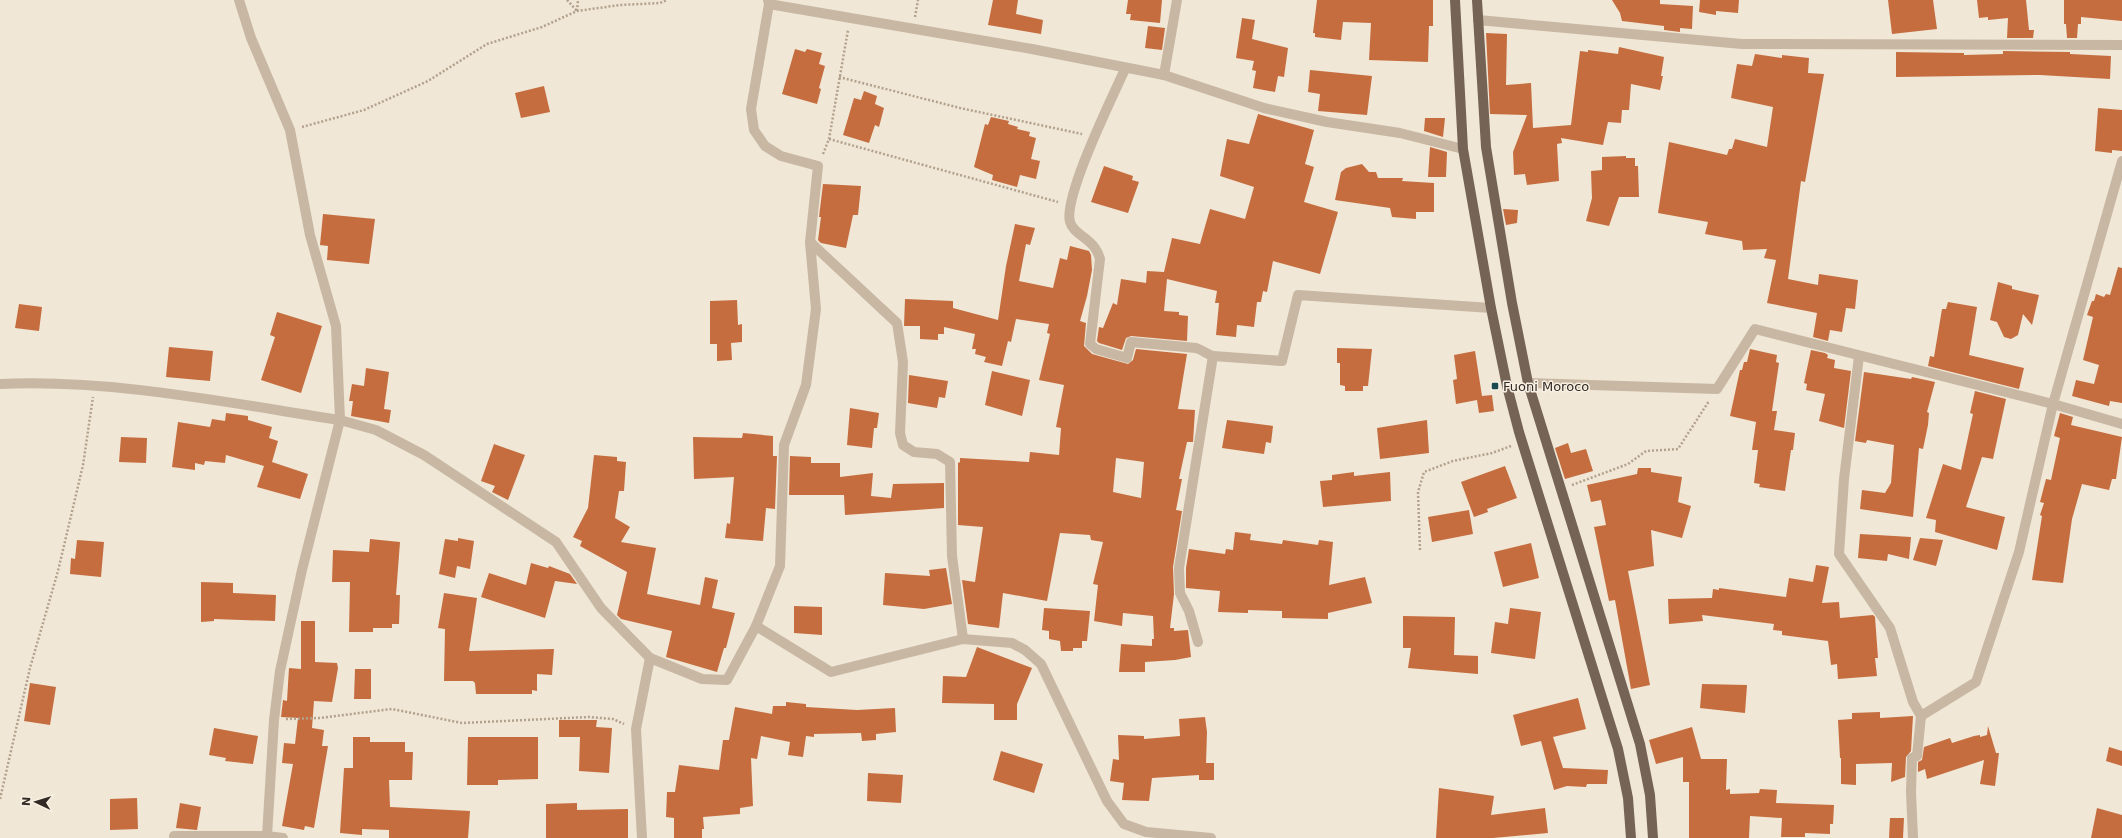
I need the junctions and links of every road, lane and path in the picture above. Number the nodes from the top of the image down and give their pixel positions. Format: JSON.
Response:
{"nodes":[{"id":1,"x":239,"y":0,"type":"edge"},
{"id":2,"x":567,"y":0,"type":"edge"},
{"id":3,"x":578,"y":0,"type":"edge"},
{"id":4,"x":667,"y":0,"type":"edge"},
{"id":5,"x":1177,"y":0,"type":"edge"},
{"id":6,"x":1455,"y":0,"type":"edge"},
{"id":7,"x":1477,"y":0,"type":"edge"},
{"id":8,"x":769,"y":2,"type":"edge"},
{"id":9,"x":577,"y":11,"type":"junction"},
{"id":10,"x":851,"y":19,"type":"junction"},
{"id":11,"x":1478,"y":20,"type":"junction"},
{"id":12,"x":2122,"y":45,"type":"edge"},
{"id":13,"x":1125,"y":69,"type":"junction"},
{"id":14,"x":1164,"y":75,"type":"junction"},
{"id":15,"x":839,"y":77,"type":"junction"},
{"id":16,"x":290,"y":130,"type":"junction"},
{"id":17,"x":1094,"y":137,"type":"junction"},
{"id":18,"x":829,"y":139,"type":"junction"},
{"id":19,"x":1463,"y":149,"type":"junction"},
{"id":20,"x":2122,"y":161,"type":"edge"},
{"id":21,"x":818,"y":166,"type":"junction"},
{"id":22,"x":1070,"y":205,"type":"junction"},
{"id":23,"x":810,"y":242,"type":"junction"},
{"id":24,"x":1491,"y":308,"type":"junction"},
{"id":25,"x":1213,"y":356,"type":"junction"},
{"id":26,"x":1859,"y":356,"type":"junction"},
{"id":27,"x":1528,"y":383,"type":"junction"},
{"id":28,"x":0,"y":384,"type":"edge"},
{"id":29,"x":95,"y":385,"type":"junction"},
{"id":30,"x":1717,"y":389,"type":"junction"},
{"id":31,"x":2052,"y":404,"type":"junction"},
{"id":32,"x":340,"y":420,"type":"junction"},
{"id":33,"x":2122,"y":424,"type":"edge"},
{"id":34,"x":1519,"y":432,"type":"junction"},
{"id":35,"x":1560,"y":489,"type":"junction"},
{"id":36,"x":1420,"y":550,"type":"dead end"},
{"id":37,"x":756,"y":626,"type":"junction"},
{"id":38,"x":963,"y":639,"type":"junction"},
{"id":39,"x":1198,"y":642,"type":"dead end"},
{"id":40,"x":650,"y":658,"type":"junction"},
{"id":41,"x":1921,"y":716,"type":"junction"},
{"id":42,"x":274,"y":720,"type":"junction"},
{"id":43,"x":636,"y":729,"type":"junction"},
{"id":44,"x":0,"y":799,"type":"edge"},
{"id":45,"x":174,"y":836,"type":"dead end"},
{"id":46,"x":268,"y":836,"type":"junction"},
{"id":47,"x":283,"y":838,"type":"edge"},
{"id":48,"x":642,"y":838,"type":"edge"},
{"id":49,"x":1210,"y":838,"type":"edge"},
{"id":50,"x":1631,"y":838,"type":"edge"},
{"id":51,"x":1653,"y":838,"type":"edge"},
{"id":52,"x":1913,"y":838,"type":"edge"}],
"edges":[{"from":1,"to":16,"type":"street"},
{"from":2,"to":9,"type":"path"},
{"from":3,"to":9,"type":"path"},
{"from":4,"to":9,"type":"path"},
{"from":5,"to":14,"type":"street"},
{"from":6,"to":19,"type":"main road"},
{"from":7,"to":11,"type":"main road"},
{"from":8,"to":10,"type":"street"},
{"from":8,"to":21,"type":"street"},
{"from":9,"to":16,"type":"path"},
{"from":10,"to":13,"type":"street"},
{"from":10,"to":15,"type":"path"},
{"from":11,"to":12,"type":"street"},
{"from":11,"to":27,"type":"main road"},
{"from":13,"to":14,"type":"street"},
{"from":13,"to":17,"type":"street"},
{"from":14,"to":19,"type":"street"},
{"from":15,"to":17,"type":"path"},
{"from":15,"to":18,"type":"path"},
{"from":16,"to":32,"type":"street"},
{"from":17,"to":22,"type":"street"},
{"from":18,"to":21,"type":"path"},
{"from":18,"to":22,"type":"path"},
{"from":19,"to":24,"type":"main road"},
{"from":20,"to":31,"type":"street"},
{"from":21,"to":23,"type":"street"},
{"from":22,"to":25,"type":"street"},
{"from":23,"to":37,"type":"street"},
{"from":23,"to":38,"type":"street"},
{"from":24,"to":25,"type":"street"},
{"from":24,"to":34,"type":"main road"},
{"from":25,"to":39,"type":"street"},
{"from":26,"to":30,"type":"street"},
{"from":26,"to":31,"type":"street"},
{"from":26,"to":41,"type":"street"},
{"from":27,"to":30,"type":"street"},
{"from":27,"to":35,"type":"main road"},
{"from":28,"to":29,"type":"street"},
{"from":29,"to":32,"type":"street"},
{"from":29,"to":44,"type":"path"},
{"from":30,"to":35,"type":"path"},
{"from":31,"to":33,"type":"street"},
{"from":31,"to":41,"type":"street"},
{"from":32,"to":40,"type":"street"},
{"from":32,"to":42,"type":"street"},
{"from":34,"to":36,"type":"path"},
{"from":34,"to":50,"type":"main road"},
{"from":35,"to":51,"type":"main road"},
{"from":37,"to":38,"type":"street"},
{"from":37,"to":40,"type":"street"},
{"from":38,"to":49,"type":"street"},
{"from":40,"to":43,"type":"street"},
{"from":41,"to":52,"type":"street"},
{"from":42,"to":43,"type":"path"},
{"from":42,"to":46,"type":"street"},
{"from":43,"to":48,"type":"street"},
{"from":45,"to":46,"type":"street"},
{"from":46,"to":47,"type":"street"}]}
